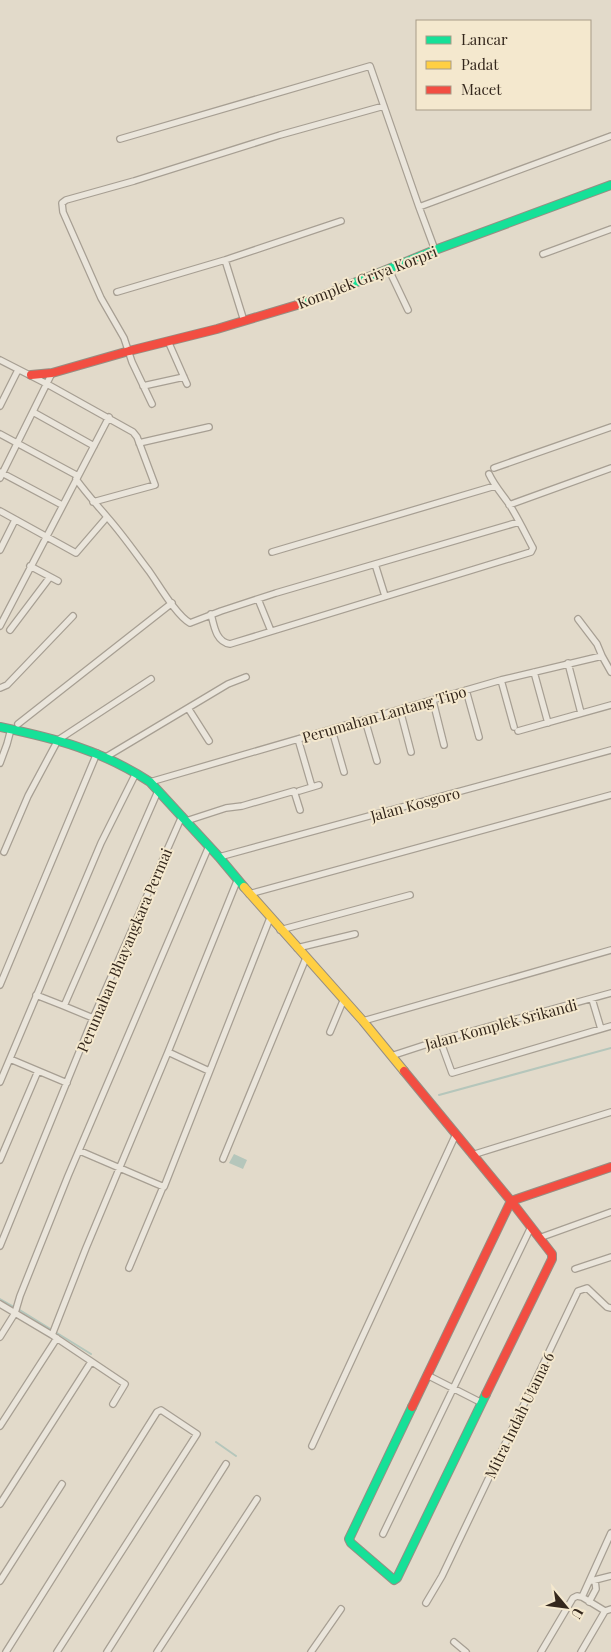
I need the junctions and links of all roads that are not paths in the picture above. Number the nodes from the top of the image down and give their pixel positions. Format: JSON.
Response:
{"nodes":[{"id":1,"x":384,"y":106,"type":"junction"},
{"id":2,"x":611,"y":136,"type":"edge"},
{"id":3,"x":120,"y":139,"type":"dead end"},
{"id":4,"x":611,"y":185,"type":"edge"},
{"id":5,"x":419,"y":207,"type":"junction"},
{"id":6,"x":341,"y":221,"type":"dead end"},
{"id":7,"x":611,"y":229,"type":"edge"},
{"id":8,"x":435,"y":250,"type":"junction"},
{"id":9,"x":543,"y":254,"type":"dead end"},
{"id":10,"x":225,"y":260,"type":"junction"},
{"id":11,"x":389,"y":270,"type":"junction"},
{"id":12,"x":117,"y":292,"type":"dead end"},
{"id":13,"x":408,"y":310,"type":"dead end"},
{"id":14,"x":244,"y":321,"type":"junction"},
{"id":15,"x":168,"y":341,"type":"junction"},
{"id":16,"x":129,"y":351,"type":"junction"},
{"id":17,"x":0,"y":360,"type":"edge"},
{"id":18,"x":18,"y":370,"type":"junction"},
{"id":19,"x":52,"y":373,"type":"junction"},
{"id":20,"x":31,"y":376,"type":"junction"},
{"id":21,"x":184,"y":377,"type":"junction"},
{"id":22,"x":47,"y":384,"type":"junction"},
{"id":23,"x":187,"y":384,"type":"dead end"},
{"id":24,"x":143,"y":386,"type":"junction"},
{"id":25,"x":1,"y":402,"type":"edge"},
{"id":26,"x":152,"y":404,"type":"dead end"},
{"id":27,"x":33,"y":412,"type":"junction"},
{"id":28,"x":109,"y":417,"type":"junction"},
{"id":29,"x":209,"y":427,"type":"dead end"},
{"id":30,"x":611,"y":427,"type":"edge"},
{"id":31,"x":0,"y":434,"type":"edge"},
{"id":32,"x":139,"y":443,"type":"junction"},
{"id":33,"x":18,"y":444,"type":"junction"},
{"id":34,"x":94,"y":446,"type":"junction"},
{"id":35,"x":494,"y":468,"type":"dead end"},
{"id":36,"x":611,"y":468,"type":"edge"},
{"id":37,"x":1,"y":474,"type":"edge"},
{"id":38,"x":489,"y":474,"type":"dead end"},
{"id":39,"x":77,"y":478,"type":"junction"},
{"id":40,"x":495,"y":486,"type":"junction"},
{"id":41,"x":93,"y":502,"type":"junction"},
{"id":42,"x":509,"y":504,"type":"junction"},
{"id":43,"x":62,"y":505,"type":"junction"},
{"id":44,"x":0,"y":511,"type":"edge"},
{"id":45,"x":108,"y":517,"type":"junction"},
{"id":46,"x":16,"y":520,"type":"junction"},
{"id":47,"x":519,"y":522,"type":"junction"},
{"id":48,"x":46,"y":536,"type":"junction"},
{"id":49,"x":0,"y":550,"type":"edge"},
{"id":50,"x":272,"y":552,"type":"dead end"},
{"id":51,"x":375,"y":564,"type":"junction"},
{"id":52,"x":30,"y":566,"type":"junction"},
{"id":53,"x":50,"y":577,"type":"junction"},
{"id":54,"x":58,"y":581,"type":"dead end"},
{"id":55,"x":385,"y":596,"type":"junction"},
{"id":56,"x":258,"y":599,"type":"junction"},
{"id":57,"x":172,"y":603,"type":"junction"},
{"id":58,"x":3,"y":613,"type":"edge"},
{"id":59,"x":211,"y":614,"type":"junction"},
{"id":60,"x":73,"y":616,"type":"dead end"},
{"id":61,"x":578,"y":619,"type":"dead end"},
{"id":62,"x":0,"y":626,"type":"edge"},
{"id":63,"x":10,"y":630,"type":"dead end"},
{"id":64,"x":271,"y":631,"type":"junction"},
{"id":65,"x":602,"y":656,"type":"junction"},
{"id":66,"x":568,"y":663,"type":"junction"},
{"id":67,"x":534,"y":672,"type":"junction"},
{"id":68,"x":611,"y":672,"type":"edge"},
{"id":69,"x":246,"y":677,"type":"dead end"},
{"id":70,"x":151,"y":679,"type":"dead end"},
{"id":71,"x":501,"y":680,"type":"junction"},
{"id":72,"x":0,"y":688,"type":"edge"},
{"id":73,"x":466,"y":690,"type":"junction"},
{"id":74,"x":433,"y":701,"type":"junction"},
{"id":75,"x":611,"y":705,"type":"edge"},
{"id":76,"x":188,"y":708,"type":"junction"},
{"id":77,"x":400,"y":710,"type":"junction"},
{"id":78,"x":581,"y":713,"type":"junction"},
{"id":79,"x":365,"y":720,"type":"junction"},
{"id":80,"x":548,"y":723,"type":"junction"},
{"id":81,"x":18,"y":724,"type":"dead end"},
{"id":82,"x":0,"y":727,"type":"edge"},
{"id":83,"x":11,"y":729,"type":"junction"},
{"id":84,"x":332,"y":730,"type":"junction"},
{"id":85,"x":480,"y":737,"type":"dead end"},
{"id":86,"x":298,"y":739,"type":"junction"},
{"id":87,"x":58,"y":740,"type":"junction"},
{"id":88,"x":209,"y":741,"type":"dead end"},
{"id":89,"x":444,"y":745,"type":"dead end"},
{"id":90,"x":611,"y":750,"type":"edge"},
{"id":91,"x":411,"y":752,"type":"dead end"},
{"id":92,"x":97,"y":753,"type":"junction"},
{"id":93,"x":106,"y":757,"type":"junction"},
{"id":94,"x":376,"y":761,"type":"dead end"},
{"id":95,"x":0,"y":763,"type":"edge"},
{"id":96,"x":136,"y":772,"type":"junction"},
{"id":97,"x":344,"y":772,"type":"dead end"},
{"id":98,"x":150,"y":782,"type":"junction"},
{"id":99,"x":319,"y":785,"type":"dead end"},
{"id":100,"x":312,"y":787,"type":"junction"},
{"id":101,"x":158,"y":791,"type":"junction"},
{"id":102,"x":299,"y":791,"type":"dead end"},
{"id":103,"x":611,"y":795,"type":"edge"},
{"id":104,"x":300,"y":810,"type":"dead end"},
{"id":105,"x":184,"y":819,"type":"junction"},
{"id":106,"x":209,"y":846,"type":"junction"},
{"id":107,"x":4,"y":852,"type":"dead end"},
{"id":108,"x":219,"y":857,"type":"junction"},
{"id":109,"x":237,"y":881,"type":"junction"},
{"id":110,"x":249,"y":894,"type":"junction"},
{"id":111,"x":410,"y":895,"type":"dead end"},
{"id":112,"x":270,"y":918,"type":"junction"},
{"id":113,"x":280,"y":930,"type":"junction"},
{"id":114,"x":355,"y":934,"type":"dead end"},
{"id":115,"x":297,"y":948,"type":"junction"},
{"id":116,"x":611,"y":950,"type":"edge"},
{"id":117,"x":306,"y":958,"type":"junction"},
{"id":118,"x":0,"y":985,"type":"edge"},
{"id":119,"x":611,"y":993,"type":"edge"},
{"id":120,"x":36,"y":995,"type":"junction"},
{"id":121,"x":592,"y":999,"type":"junction"},
{"id":122,"x":343,"y":1001,"type":"junction"},
{"id":123,"x":64,"y":1006,"type":"junction"},
{"id":124,"x":94,"y":1018,"type":"junction"},
{"id":125,"x":363,"y":1021,"type":"junction"},
{"id":126,"x":611,"y":1026,"type":"edge"},
{"id":127,"x":601,"y":1029,"type":"junction"},
{"id":128,"x":330,"y":1032,"type":"dead end"},
{"id":129,"x":440,"y":1040,"type":"junction"},
{"id":130,"x":168,"y":1052,"type":"junction"},
{"id":131,"x":391,"y":1056,"type":"junction"},
{"id":132,"x":10,"y":1059,"type":"junction"},
{"id":133,"x":38,"y":1071,"type":"junction"},
{"id":134,"x":209,"y":1071,"type":"junction"},
{"id":135,"x":0,"y":1082,"type":"edge"},
{"id":136,"x":67,"y":1083,"type":"junction"},
{"id":137,"x":611,"y":1112,"type":"edge"},
{"id":138,"x":456,"y":1134,"type":"junction"},
{"id":139,"x":80,"y":1151,"type":"junction"},
{"id":140,"x":472,"y":1154,"type":"junction"},
{"id":141,"x":223,"y":1159,"type":"dead end"},
{"id":142,"x":0,"y":1160,"type":"edge"},
{"id":143,"x":611,"y":1167,"type":"edge"},
{"id":144,"x":120,"y":1169,"type":"junction"},
{"id":145,"x":162,"y":1187,"type":"junction"},
{"id":146,"x":511,"y":1201,"type":"junction"},
{"id":147,"x":611,"y":1212,"type":"edge"},
{"id":148,"x":531,"y":1228,"type":"junction"},
{"id":149,"x":539,"y":1238,"type":"junction"},
{"id":150,"x":0,"y":1246,"type":"edge"},
{"id":151,"x":611,"y":1257,"type":"edge"},
{"id":152,"x":129,"y":1268,"type":"dead end"},
{"id":153,"x":576,"y":1269,"type":"dead end"},
{"id":154,"x":0,"y":1304,"type":"edge"},
{"id":155,"x":611,"y":1308,"type":"edge"},
{"id":156,"x":16,"y":1310,"type":"junction"},
{"id":157,"x":54,"y":1335,"type":"junction"},
{"id":158,"x":0,"y":1337,"type":"edge"},
{"id":159,"x":91,"y":1362,"type":"junction"},
{"id":160,"x":427,"y":1376,"type":"junction"},
{"id":161,"x":453,"y":1389,"type":"junction"},
{"id":162,"x":482,"y":1403,"type":"junction"},
{"id":163,"x":113,"y":1404,"type":"dead end"},
{"id":164,"x":0,"y":1426,"type":"edge"},
{"id":165,"x":312,"y":1446,"type":"dead end"},
{"id":166,"x":226,"y":1464,"type":"dead end"},
{"id":167,"x":62,"y":1484,"type":"dead end"},
{"id":168,"x":257,"y":1499,"type":"dead end"},
{"id":169,"x":0,"y":1504,"type":"edge"},
{"id":170,"x":611,"y":1533,"type":"edge"},
{"id":171,"x":383,"y":1534,"type":"dead end"},
{"id":172,"x":611,"y":1576,"type":"edge"},
{"id":173,"x":0,"y":1581,"type":"edge"},
{"id":174,"x":592,"y":1581,"type":"junction"},
{"id":175,"x":582,"y":1597,"type":"junction"},
{"id":176,"x":590,"y":1602,"type":"junction"},
{"id":177,"x":426,"y":1603,"type":"dead end"},
{"id":178,"x":341,"y":1609,"type":"dead end"},
{"id":179,"x":608,"y":1610,"type":"edge"},
{"id":180,"x":454,"y":1642,"type":"dead end"},
{"id":181,"x":6,"y":1652,"type":"edge"},
{"id":182,"x":57,"y":1652,"type":"edge"},
{"id":183,"x":107,"y":1652,"type":"edge"},
{"id":184,"x":157,"y":1652,"type":"edge"},
{"id":185,"x":311,"y":1652,"type":"edge"},
{"id":186,"x":466,"y":1652,"type":"edge"},
{"id":187,"x":541,"y":1652,"type":"edge"},
{"id":188,"x":581,"y":1652,"type":"edge"}],
"edges":[{"from":1,"to":3,"type":"street"},
{"from":1,"to":5,"type":"street"},
{"from":1,"to":16,"type":"street"},
{"from":2,"to":5,"type":"street"},
{"from":4,"to":8,"type":"street","name":"Komplek Griya Korpri"},
{"from":5,"to":8,"type":"street"},
{"from":6,"to":10,"type":"street"},
{"from":7,"to":9,"type":"street"},
{"from":8,"to":11,"type":"street","name":"Komplek Griya Korpri"},
{"from":10,"to":12,"type":"street"},
{"from":10,"to":14,"type":"street"},
{"from":11,"to":13,"type":"street"},
{"from":11,"to":14,"type":"street","name":"Komplek Griya Korpri"},
{"from":14,"to":15,"type":"street","name":"Komplek Griya Korpri"},
{"from":15,"to":16,"type":"street","name":"Komplek Griya Korpri"},
{"from":15,"to":21,"type":"street"},
{"from":16,"to":19,"type":"street","name":"Komplek Griya Korpri"},
{"from":16,"to":24,"type":"street"},
{"from":17,"to":18,"type":"street"},
{"from":18,"to":20,"type":"street"},
{"from":18,"to":25,"type":"street"},
{"from":19,"to":20,"type":"street","name":"Komplek Griya Korpri"},
{"from":19,"to":22,"type":"street"},
{"from":20,"to":22,"type":"street"},
{"from":21,"to":23,"type":"street"},
{"from":21,"to":24,"type":"street"},
{"from":22,"to":27,"type":"street"},
{"from":22,"to":28,"type":"street"},
{"from":24,"to":26,"type":"street"},
{"from":27,"to":33,"type":"street"},
{"from":27,"to":34,"type":"street"},
{"from":28,"to":32,"type":"street"},
{"from":28,"to":34,"type":"street"},
{"from":29,"to":32,"type":"street"},
{"from":30,"to":35,"type":"street"},
{"from":31,"to":33,"type":"street"},
{"from":32,"to":41,"type":"street"},
{"from":33,"to":37,"type":"street"},
{"from":33,"to":39,"type":"street"},
{"from":34,"to":39,"type":"street"},
{"from":36,"to":42,"type":"street"},
{"from":37,"to":43,"type":"street"},
{"from":38,"to":40,"type":"street"},
{"from":39,"to":41,"type":"street"},
{"from":39,"to":43,"type":"street"},
{"from":40,"to":42,"type":"street"},
{"from":40,"to":50,"type":"street"},
{"from":41,"to":45,"type":"street"},
{"from":42,"to":47,"type":"street"},
{"from":43,"to":48,"type":"street"},
{"from":44,"to":46,"type":"street"},
{"from":45,"to":48,"type":"street"},
{"from":45,"to":57,"type":"street"},
{"from":46,"to":48,"type":"street"},
{"from":46,"to":49,"type":"street"},
{"from":47,"to":51,"type":"street"},
{"from":47,"to":55,"type":"street"},
{"from":48,"to":52,"type":"street"},
{"from":51,"to":55,"type":"street"},
{"from":51,"to":56,"type":"street"},
{"from":52,"to":53,"type":"street"},
{"from":52,"to":58,"type":"street"},
{"from":53,"to":54,"type":"street"},
{"from":53,"to":63,"type":"street"},
{"from":55,"to":64,"type":"street"},
{"from":56,"to":59,"type":"street"},
{"from":56,"to":64,"type":"street"},
{"from":57,"to":59,"type":"street"},
{"from":57,"to":81,"type":"street"},
{"from":58,"to":62,"type":"street"},
{"from":59,"to":64,"type":"street"},
{"from":60,"to":72,"type":"street"},
{"from":61,"to":65,"type":"street"},
{"from":65,"to":66,"type":"street","name":"Perumahan Lantang Tipo"},
{"from":65,"to":68,"type":"street"},
{"from":66,"to":67,"type":"street","name":"Perumahan Lantang Tipo"},
{"from":66,"to":78,"type":"street"},
{"from":67,"to":71,"type":"street","name":"Perumahan Lantang Tipo"},
{"from":67,"to":80,"type":"street"},
{"from":69,"to":76,"type":"street"},
{"from":70,"to":87,"type":"street"},
{"from":71,"to":73,"type":"street","name":"Perumahan Lantang Tipo"},
{"from":71,"to":80,"type":"street"},
{"from":73,"to":74,"type":"street","name":"Perumahan Lantang Tipo"},
{"from":73,"to":85,"type":"street"},
{"from":74,"to":77,"type":"street","name":"Perumahan Lantang Tipo"},
{"from":74,"to":89,"type":"street"},
{"from":75,"to":78,"type":"street"},
{"from":76,"to":88,"type":"street"},
{"from":76,"to":93,"type":"street"},
{"from":77,"to":79,"type":"street","name":"Perumahan Lantang Tipo"},
{"from":77,"to":91,"type":"street"},
{"from":78,"to":80,"type":"street"},
{"from":79,"to":84,"type":"street","name":"Perumahan Lantang Tipo"},
{"from":79,"to":94,"type":"street"},
{"from":82,"to":83,"type":"street"},
{"from":83,"to":87,"type":"street"},
{"from":83,"to":95,"type":"street"},
{"from":84,"to":86,"type":"street","name":"Perumahan Lantang Tipo"},
{"from":84,"to":97,"type":"street"},
{"from":86,"to":98,"type":"street","name":"Perumahan Lantang Tipo"},
{"from":86,"to":100,"type":"street"},
{"from":87,"to":92,"type":"street"},
{"from":87,"to":107,"type":"street"},
{"from":90,"to":108,"type":"street","name":"Jalan Kosgoro"},
{"from":92,"to":93,"type":"street"},
{"from":92,"to":118,"type":"street"},
{"from":93,"to":96,"type":"street"},
{"from":96,"to":98,"type":"street"},
{"from":96,"to":120,"type":"street"},
{"from":98,"to":101,"type":"street"},
{"from":99,"to":100,"type":"street"},
{"from":100,"to":102,"type":"street"},
{"from":101,"to":105,"type":"street"},
{"from":101,"to":123,"type":"street"},
{"from":103,"to":110,"type":"street"},
{"from":104,"to":105,"type":"street"},
{"from":105,"to":106,"type":"street"},
{"from":105,"to":124,"type":"street","name":"Perumahan Bhayangkara Permai"},
{"from":106,"to":108,"type":"street"},
{"from":106,"to":139,"type":"street"},
{"from":108,"to":109,"type":"street"},
{"from":109,"to":110,"type":"street"},
{"from":109,"to":130,"type":"street"},
{"from":110,"to":112,"type":"street"},
{"from":111,"to":113,"type":"street"},
{"from":112,"to":113,"type":"street"},
{"from":112,"to":134,"type":"street"},
{"from":113,"to":115,"type":"street"},
{"from":114,"to":115,"type":"street"},
{"from":115,"to":117,"type":"street"},
{"from":116,"to":125,"type":"street"},
{"from":117,"to":122,"type":"street"},
{"from":117,"to":141,"type":"street"},
{"from":119,"to":121,"type":"street","name":"Jalan Komplek Srikandi"},
{"from":120,"to":123,"type":"street"},
{"from":120,"to":132,"type":"street"},
{"from":121,"to":127,"type":"street"},
{"from":121,"to":129,"type":"street","name":"Jalan Komplek Srikandi"},
{"from":122,"to":125,"type":"street"},
{"from":122,"to":128,"type":"street"},
{"from":123,"to":124,"type":"street"},
{"from":124,"to":136,"type":"street","name":"Perumahan Bhayangkara Permai"},
{"from":125,"to":131,"type":"street"},
{"from":126,"to":127,"type":"street"},
{"from":127,"to":129,"type":"street"},
{"from":129,"to":131,"type":"street","name":"Jalan Komplek Srikandi"},
{"from":130,"to":134,"type":"street"},
{"from":130,"to":144,"type":"street"},
{"from":131,"to":138,"type":"street"},
{"from":132,"to":133,"type":"street"},
{"from":132,"to":135,"type":"street"},
{"from":133,"to":136,"type":"street"},
{"from":133,"to":142,"type":"street"},
{"from":134,"to":145,"type":"street"},
{"from":136,"to":150,"type":"street","name":"Perumahan Bhayangkara Permai"},
{"from":137,"to":140,"type":"street"},
{"from":138,"to":140,"type":"street"},
{"from":138,"to":165,"type":"street"},
{"from":139,"to":144,"type":"street"},
{"from":139,"to":156,"type":"street"},
{"from":140,"to":146,"type":"street"},
{"from":143,"to":146,"type":"street"},
{"from":144,"to":145,"type":"street"},
{"from":144,"to":157,"type":"street"},
{"from":145,"to":152,"type":"street"},
{"from":146,"to":148,"type":"street"},
{"from":146,"to":160,"type":"street"},
{"from":147,"to":149,"type":"street"},
{"from":148,"to":149,"type":"street"},
{"from":148,"to":161,"type":"street"},
{"from":149,"to":162,"type":"street"},
{"from":151,"to":153,"type":"street"},
{"from":154,"to":156,"type":"street"},
{"from":155,"to":177,"type":"street","name":"Mitra Indah Utama 6"},
{"from":156,"to":157,"type":"street"},
{"from":156,"to":158,"type":"street"},
{"from":157,"to":159,"type":"street"},
{"from":157,"to":164,"type":"street"},
{"from":159,"to":163,"type":"street"},
{"from":159,"to":169,"type":"street"},
{"from":160,"to":161,"type":"street"},
{"from":160,"to":162,"type":"street"},
{"from":161,"to":162,"type":"street"},
{"from":161,"to":171,"type":"street"},
{"from":166,"to":183,"type":"street"},
{"from":167,"to":173,"type":"street"},
{"from":168,"to":184,"type":"street"},
{"from":170,"to":174,"type":"street"},
{"from":172,"to":174,"type":"street"},
{"from":174,"to":175,"type":"street"},
{"from":174,"to":176,"type":"street"},
{"from":175,"to":176,"type":"street"},
{"from":175,"to":187,"type":"street"},
{"from":176,"to":179,"type":"street"},
{"from":178,"to":185,"type":"street"},
{"from":179,"to":188,"type":"street"},
{"from":180,"to":186,"type":"street"},
{"from":181,"to":182,"type":"street"}]}
